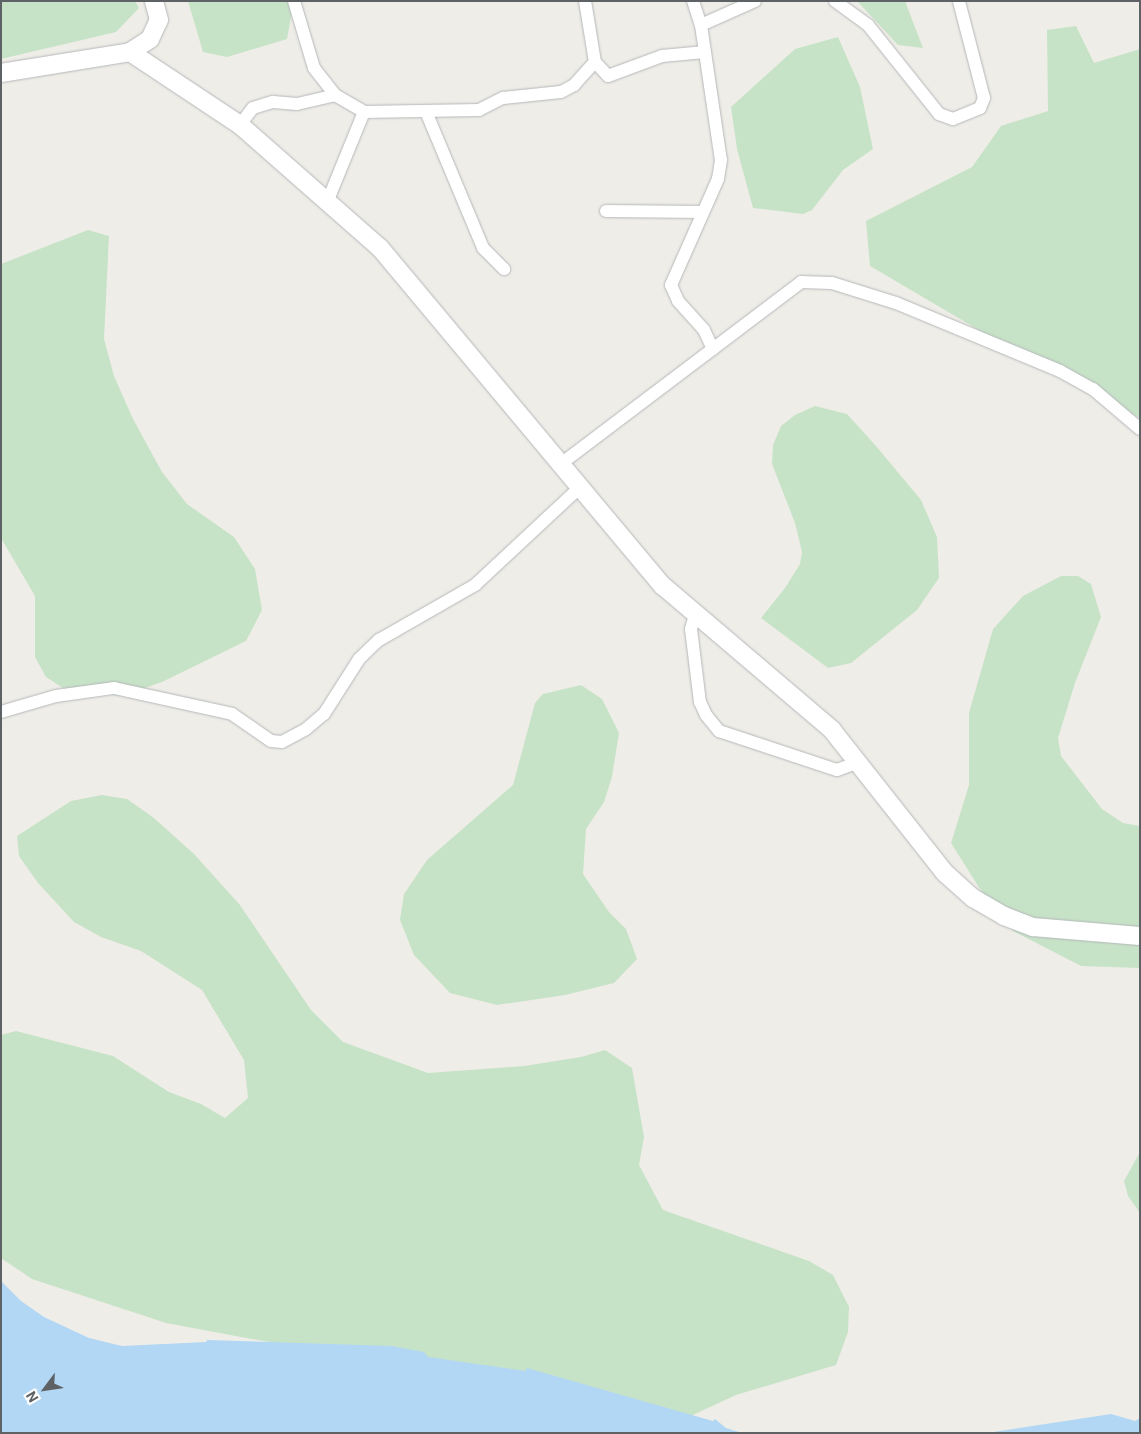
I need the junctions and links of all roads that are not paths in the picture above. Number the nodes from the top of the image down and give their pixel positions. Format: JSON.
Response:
{"nodes":[{"id":1,"x":154,"y":1,"type":"edge"},
{"id":2,"x":294,"y":1,"type":"edge"},
{"id":3,"x":585,"y":1,"type":"edge"},
{"id":4,"x":693,"y":1,"type":"edge"},
{"id":5,"x":834,"y":1,"type":"edge"},
{"id":6,"x":959,"y":1,"type":"edge"},
{"id":7,"x":753,"y":2,"type":"edge"},
{"id":8,"x":701,"y":25,"type":"junction"},
{"id":9,"x":130,"y":52,"type":"junction"},
{"id":10,"x":705,"y":52,"type":"junction"},
{"id":11,"x":595,"y":62,"type":"junction"},
{"id":12,"x":1,"y":72,"type":"edge"},
{"id":13,"x":335,"y":95,"type":"junction"},
{"id":14,"x":364,"y":112,"type":"junction"},
{"id":15,"x":427,"y":114,"type":"junction"},
{"id":16,"x":240,"y":125,"type":"junction"},
{"id":17,"x":328,"y":200,"type":"junction"},
{"id":18,"x":606,"y":211,"type":"dead end"},
{"id":19,"x":703,"y":212,"type":"junction"},
{"id":20,"x":504,"y":269,"type":"dead end"},
{"id":21,"x":713,"y":349,"type":"junction"},
{"id":22,"x":1140,"y":429,"type":"edge"},
{"id":23,"x":562,"y":463,"type":"junction"},
{"id":24,"x":581,"y":486,"type":"junction"},
{"id":25,"x":694,"y":614,"type":"junction"},
{"id":26,"x":1,"y":712,"type":"edge"},
{"id":27,"x":859,"y":762,"type":"junction"},
{"id":28,"x":1140,"y":936,"type":"edge"}],
"edges":[{"from":1,"to":9,"type":"street"},
{"from":2,"to":13,"type":"street"},
{"from":3,"to":11,"type":"street"},
{"from":4,"to":8,"type":"street"},
{"from":5,"to":6,"type":"street"},
{"from":7,"to":8,"type":"street"},
{"from":8,"to":10,"type":"street"},
{"from":9,"to":12,"type":"street"},
{"from":9,"to":16,"type":"street"},
{"from":10,"to":11,"type":"street"},
{"from":10,"to":19,"type":"street"},
{"from":11,"to":15,"type":"street"},
{"from":13,"to":14,"type":"street"},
{"from":13,"to":16,"type":"street"},
{"from":14,"to":15,"type":"street"},
{"from":14,"to":17,"type":"street"},
{"from":15,"to":20,"type":"street"},
{"from":16,"to":17,"type":"street"},
{"from":17,"to":23,"type":"street"},
{"from":18,"to":19,"type":"street"},
{"from":19,"to":21,"type":"street"},
{"from":21,"to":22,"type":"street"},
{"from":21,"to":23,"type":"street"},
{"from":23,"to":24,"type":"street"},
{"from":24,"to":25,"type":"street"},
{"from":24,"to":26,"type":"street"},
{"from":25,"to":27,"type":"street"},
{"from":25,"to":27,"type":"street"},
{"from":27,"to":28,"type":"street"}]}
